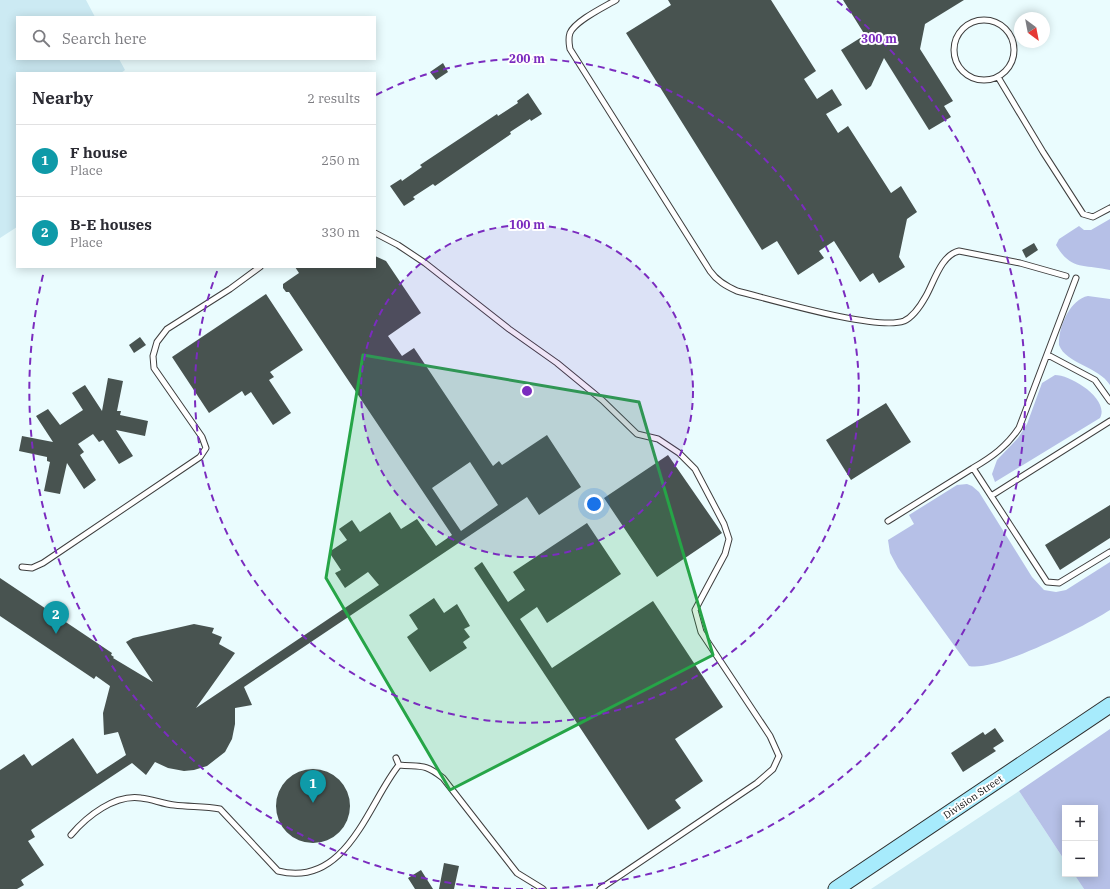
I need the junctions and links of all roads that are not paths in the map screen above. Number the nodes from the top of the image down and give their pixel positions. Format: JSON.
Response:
{"nodes":[{"id":1,"x":616,"y":0,"type":"edge"},
{"id":2,"x":998,"y":76,"type":"junction"},
{"id":3,"x":1110,"y":208,"type":"edge"},
{"id":4,"x":376,"y":234,"type":"edge"},
{"id":5,"x":259,"y":268,"type":"edge"},
{"id":6,"x":1066,"y":276,"type":"dead end"},
{"id":7,"x":1076,"y":278,"type":"dead end"},
{"id":8,"x":1048,"y":355,"type":"junction"},
{"id":9,"x":1110,"y":401,"type":"edge"},
{"id":10,"x":1110,"y":421,"type":"edge"},
{"id":11,"x":974,"y":468,"type":"junction"},
{"id":12,"x":991,"y":496,"type":"junction"},
{"id":13,"x":888,"y":521,"type":"dead end"},
{"id":14,"x":1110,"y":552,"type":"edge"},
{"id":15,"x":22,"y":567,"type":"dead end"},
{"id":16,"x":1110,"y":705,"type":"edge"},
{"id":17,"x":396,"y":758,"type":"dead end"},
{"id":18,"x":399,"y":764,"type":"junction"},
{"id":19,"x":71,"y":835,"type":"dead end"},
{"id":20,"x":353,"y":848,"type":"dead end"},
{"id":21,"x":294,"y":880,"type":"dead end"},
{"id":22,"x":543,"y":889,"type":"edge"},
{"id":23,"x":600,"y":889,"type":"edge"},
{"id":24,"x":836,"y":889,"type":"edge"}],
"edges":[{"from":1,"to":6,"type":"lane"},
{"from":2,"to":2,"type":"lane"},
{"from":2,"to":3,"type":"lane"},
{"from":4,"to":23,"type":"lane"},
{"from":5,"to":15,"type":"lane"},
{"from":7,"to":8,"type":"lane"},
{"from":8,"to":9,"type":"lane"},
{"from":8,"to":11,"type":"lane"},
{"from":10,"to":12,"type":"lane"},
{"from":11,"to":12,"type":"lane"},
{"from":11,"to":13,"type":"lane"},
{"from":12,"to":14,"type":"lane"},
{"from":16,"to":24,"type":"street","name":"Division Street"},
{"from":17,"to":18,"type":"lane"},
{"from":18,"to":20,"type":"lane"},
{"from":18,"to":22,"type":"lane"},
{"from":19,"to":21,"type":"lane"}]}
